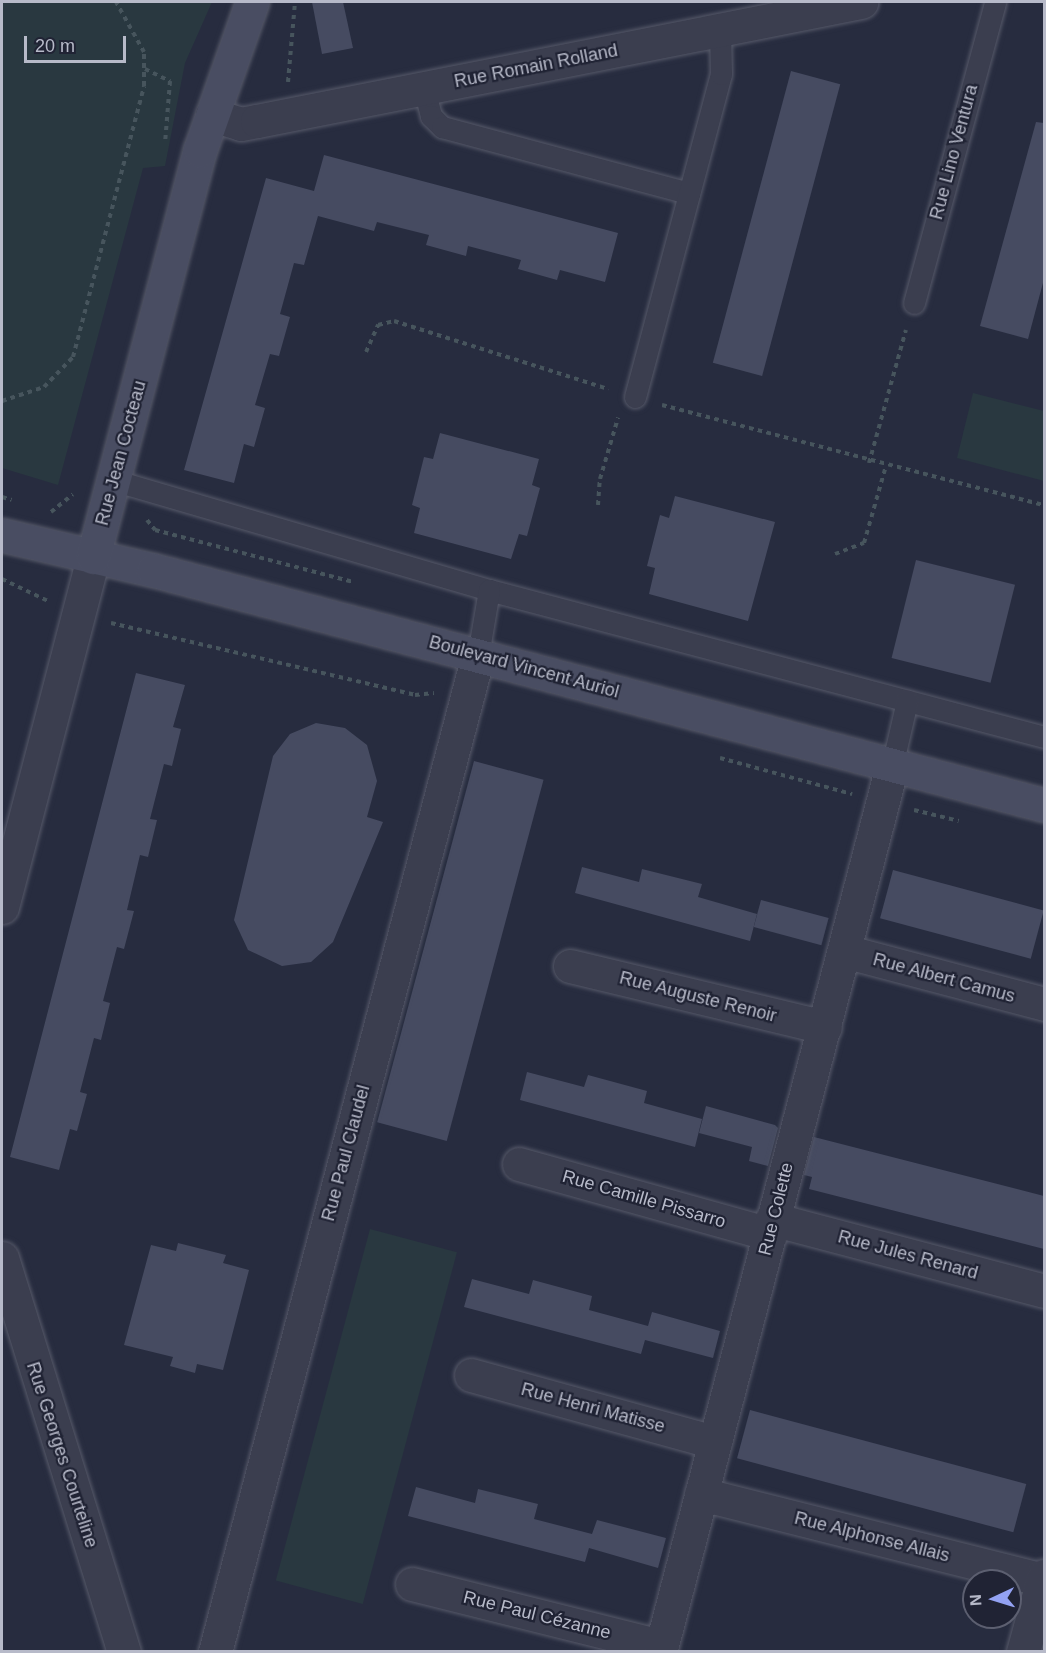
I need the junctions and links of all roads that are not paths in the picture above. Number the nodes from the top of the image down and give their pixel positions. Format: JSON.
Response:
{"nodes":[{"id":1,"x":252,"y":2,"type":"edge"},
{"id":2,"x":861,"y":2,"type":"edge"},
{"id":3,"x":995,"y":2,"type":"edge"},
{"id":4,"x":720,"y":30,"type":"junction"},
{"id":5,"x":424,"y":88,"type":"junction"},
{"id":6,"x":212,"y":115,"type":"junction"},
{"id":7,"x":688,"y":193,"type":"junction"},
{"id":8,"x":914,"y":303,"type":"road end"},
{"id":9,"x":630,"y":396,"type":"road end"},
{"id":10,"x":113,"y":480,"type":"junction"},
{"id":11,"x":2,"y":535,"type":"edge"},
{"id":12,"x":93,"y":557,"type":"junction"},
{"id":13,"x":489,"y":590,"type":"junction"},
{"id":14,"x":478,"y":655,"type":"junction"},
{"id":15,"x":907,"y":701,"type":"junction"},
{"id":16,"x":1044,"y":737,"type":"edge"},
{"id":17,"x":892,"y":766,"type":"junction"},
{"id":18,"x":1044,"y":805,"type":"edge"},
{"id":19,"x":2,"y":908,"type":"edge"},
{"id":20,"x":843,"y":951,"type":"junction"},
{"id":21,"x":570,"y":966,"type":"dead end"},
{"id":22,"x":1044,"y":1005,"type":"edge"},
{"id":23,"x":825,"y":1027,"type":"junction"},
{"id":24,"x":519,"y":1164,"type":"dead end"},
{"id":25,"x":771,"y":1226,"type":"junction"},
{"id":26,"x":2,"y":1258,"type":"edge"},
{"id":27,"x":1044,"y":1291,"type":"edge"},
{"id":28,"x":471,"y":1375,"type":"dead end"},
{"id":29,"x":715,"y":1442,"type":"junction"},
{"id":30,"x":701,"y":1494,"type":"junction"},
{"id":31,"x":1044,"y":1578,"type":"edge"},
{"id":32,"x":412,"y":1584,"type":"dead end"},
{"id":33,"x":1031,"y":1648,"type":"edge"},
{"id":34,"x":661,"y":1649,"type":"edge"},
{"id":35,"x":124,"y":1652,"type":"edge"},
{"id":36,"x":215,"y":1652,"type":"edge"}],
"edges":[{"from":1,"to":6,"type":"street","name":"Rue Jean Cocteau"},
{"from":2,"to":4,"type":"street","name":"Rue Romain Rolland"},
{"from":3,"to":8,"type":"lane","name":"Rue Lino Ventura"},
{"from":4,"to":5,"type":"street","name":"Rue Romain Rolland"},
{"from":4,"to":7,"type":"lane"},
{"from":5,"to":6,"type":"street","name":"Rue Romain Rolland"},
{"from":5,"to":7,"type":"lane"},
{"from":6,"to":10,"type":"street","name":"Rue Jean Cocteau"},
{"from":7,"to":9,"type":"lane"},
{"from":10,"to":12,"type":"street","name":"Rue Jean Cocteau"},
{"from":10,"to":13,"type":"lane"},
{"from":11,"to":12,"type":"street","name":"Boulevard Vincent Auriol"},
{"from":12,"to":14,"type":"street","name":"Boulevard Vincent Auriol"},
{"from":12,"to":19,"type":"street","name":"Rue Jean Cocteau"},
{"from":13,"to":14,"type":"lane"},
{"from":13,"to":15,"type":"lane"},
{"from":14,"to":17,"type":"street","name":"Boulevard Vincent Auriol"},
{"from":14,"to":36,"type":"street","name":"Rue Paul Claudel"},
{"from":15,"to":16,"type":"lane"},
{"from":15,"to":17,"type":"lane"},
{"from":17,"to":18,"type":"street","name":"Boulevard Vincent Auriol"},
{"from":17,"to":20,"type":"street","name":"Rue Colette"},
{"from":20,"to":22,"type":"street","name":"Rue Albert Camus"},
{"from":20,"to":23,"type":"street","name":"Rue Colette"},
{"from":21,"to":23,"type":"street","name":"Rue Auguste Renoir"},
{"from":23,"to":25,"type":"street","name":"Rue Colette"},
{"from":24,"to":25,"type":"street","name":"Rue Camille Pissarro"},
{"from":25,"to":27,"type":"street","name":"Rue Jules Renard"},
{"from":25,"to":29,"type":"street","name":"Rue Colette"},
{"from":26,"to":35,"type":"street","name":"Rue Georges Courteline"},
{"from":28,"to":29,"type":"street","name":"Rue Henri Matisse"},
{"from":29,"to":30,"type":"street","name":"Rue Colette"},
{"from":30,"to":31,"type":"street","name":"Rue Alphonse Allais"},
{"from":30,"to":34,"type":"street","name":"Rue Colette"},
{"from":31,"to":33,"type":"street"},
{"from":32,"to":34,"type":"street","name":"Rue Paul Cézanne"}]}
